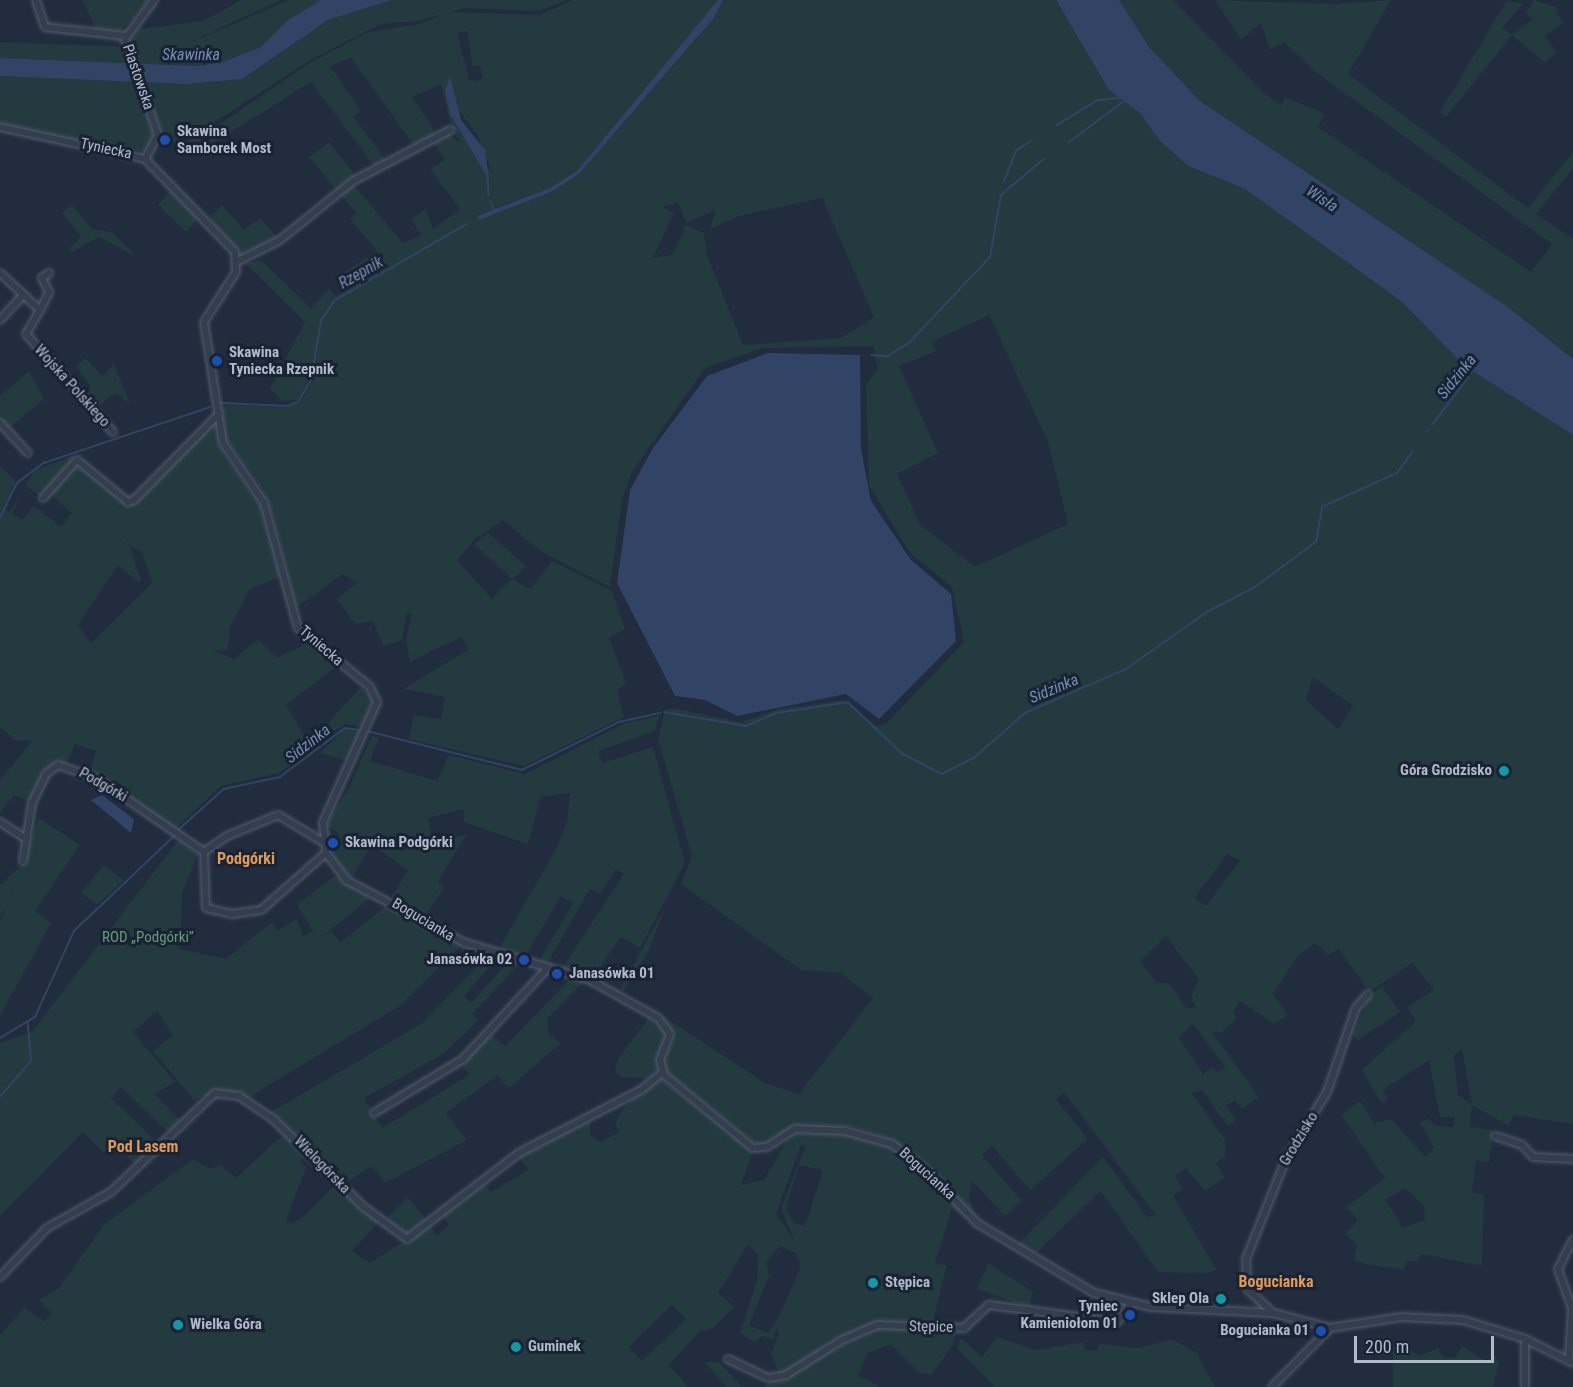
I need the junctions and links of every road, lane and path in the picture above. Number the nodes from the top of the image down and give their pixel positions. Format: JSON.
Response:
{"nodes":[{"id":1,"x":36,"y":0,"type":"edge"},
{"id":2,"x":154,"y":0,"type":"edge"},
{"id":3,"x":125,"y":38,"type":"junction"},
{"id":4,"x":0,"y":127,"type":"edge"},
{"id":5,"x":450,"y":130,"type":"dead end"},
{"id":6,"x":145,"y":159,"type":"junction"},
{"id":7,"x":238,"y":261,"type":"junction"},
{"id":8,"x":0,"y":273,"type":"edge"},
{"id":9,"x":49,"y":273,"type":"dead end"},
{"id":10,"x":23,"y":295,"type":"junction"},
{"id":11,"x":40,"y":310,"type":"junction"},
{"id":12,"x":0,"y":320,"type":"edge"},
{"id":13,"x":219,"y":408,"type":"junction"},
{"id":14,"x":0,"y":423,"type":"edge"},
{"id":15,"x":113,"y":432,"type":"dead end"},
{"id":16,"x":28,"y":453,"type":"dead end"},
{"id":17,"x":43,"y":498,"type":"dead end"},
{"id":18,"x":0,"y":822,"type":"edge"},
{"id":19,"x":25,"y":838,"type":"junction"},
{"id":20,"x":323,"y":842,"type":"junction"},
{"id":21,"x":204,"y":852,"type":"junction"},
{"id":22,"x":326,"y":854,"type":"junction"},
{"id":23,"x":23,"y":861,"type":"dead end"},
{"id":24,"x":333,"y":866,"type":"joint"},
{"id":25,"x":548,"y":968,"type":"junction"},
{"id":26,"x":1368,"y":994,"type":"dead end"},
{"id":27,"x":662,"y":1073,"type":"junction"},
{"id":28,"x":374,"y":1113,"type":"dead end"},
{"id":29,"x":1495,"y":1136,"type":"dead end"},
{"id":30,"x":1573,"y":1159,"type":"edge"},
{"id":31,"x":1573,"y":1240,"type":"edge"},
{"id":32,"x":0,"y":1277,"type":"edge"},
{"id":33,"x":1130,"y":1304,"type":"junction"},
{"id":34,"x":1273,"y":1313,"type":"junction"},
{"id":35,"x":1330,"y":1328,"type":"junction"},
{"id":36,"x":1525,"y":1339,"type":"junction"},
{"id":37,"x":728,"y":1359,"type":"dead end"},
{"id":38,"x":1571,"y":1362,"type":"edge"},
{"id":39,"x":1272,"y":1387,"type":"edge"},
{"id":40,"x":1525,"y":1387,"type":"edge"}],
"edges":[{"from":1,"to":3,"type":"street"},
{"from":2,"to":3,"type":"street","name":"Piastowska"},
{"from":3,"to":6,"type":"street","name":"Piastowska"},
{"from":4,"to":6,"type":"street","name":"Tyniecka"},
{"from":5,"to":7,"type":"street"},
{"from":6,"to":7,"type":"street","name":"Tyniecka"},
{"from":7,"to":13,"type":"street","name":"Tyniecka"},
{"from":8,"to":10,"type":"street"},
{"from":9,"to":11,"type":"street","name":"Wojska Polskiego"},
{"from":10,"to":11,"type":"street"},
{"from":10,"to":12,"type":"street"},
{"from":11,"to":15,"type":"street","name":"Wojska Polskiego"},
{"from":13,"to":17,"type":"street"},
{"from":13,"to":20,"type":"street","name":"Tyniecka"},
{"from":14,"to":16,"type":"street"},
{"from":18,"to":19,"type":"street"},
{"from":19,"to":21,"type":"street","name":"Podgórki"},
{"from":19,"to":23,"type":"street","name":"Podgórki"},
{"from":20,"to":21,"type":"street"},
{"from":20,"to":22,"type":"street","name":"Tyniecka"},
{"from":21,"to":22,"type":"street"},
{"from":22,"to":24,"type":"street","name":"Tyniecka"},
{"from":24,"to":25,"type":"street","name":"Bogucianka"},
{"from":25,"to":27,"type":"street","name":"Bogucianka"},
{"from":25,"to":28,"type":"street"},
{"from":26,"to":34,"type":"street","name":"Grodzisko"},
{"from":27,"to":32,"type":"street","name":"Wielogórska"},
{"from":27,"to":33,"type":"street","name":"Bogucianka"},
{"from":29,"to":30,"type":"street"},
{"from":31,"to":38,"type":"street"},
{"from":33,"to":34,"type":"street","name":"Bogucianka"},
{"from":33,"to":37,"type":"street","name":"Stępice"},
{"from":34,"to":35,"type":"street","name":"Bogucianka"},
{"from":35,"to":36,"type":"street","name":"Bogucianka"},
{"from":35,"to":39,"type":"street"},
{"from":36,"to":38,"type":"street","name":"Bogucianka"},
{"from":36,"to":40,"type":"street"}]}
